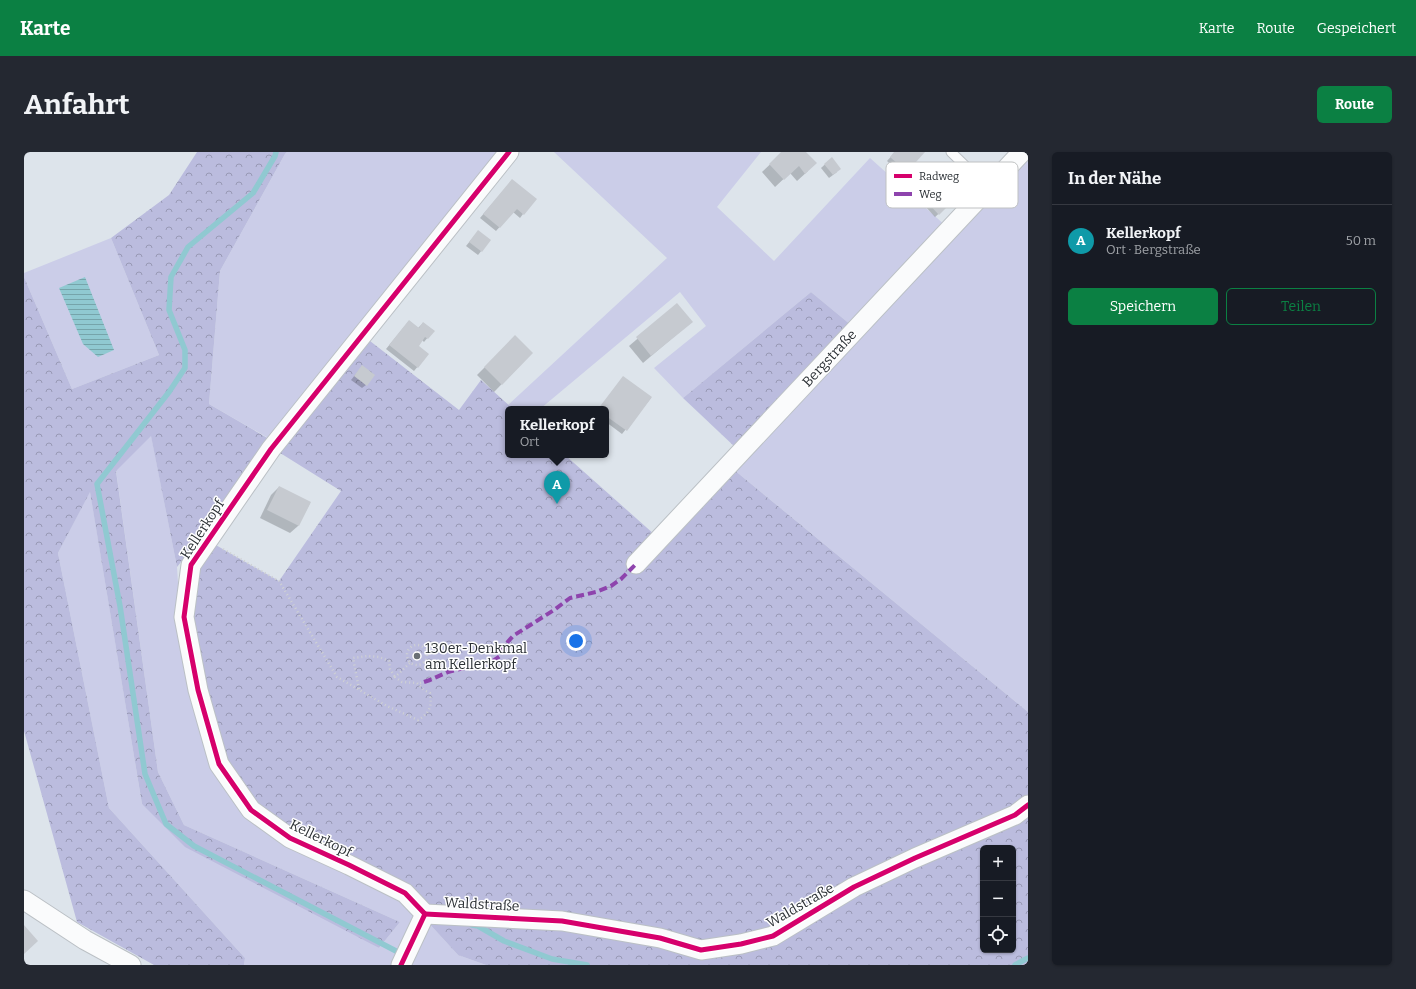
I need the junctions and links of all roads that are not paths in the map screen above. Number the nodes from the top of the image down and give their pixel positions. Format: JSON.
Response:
{"nodes":[{"id":1,"x":509,"y":152,"type":"edge"},
{"id":2,"x":951,"y":152,"type":"edge"},
{"id":3,"x":1022,"y":152,"type":"edge"},
{"id":4,"x":961,"y":162,"type":"edge"},
{"id":5,"x":1013,"y":162,"type":"edge"},
{"id":6,"x":969,"y":208,"type":"edge"},
{"id":7,"x":636,"y":564,"type":"dead end"},
{"id":8,"x":1028,"y":806,"type":"edge"},
{"id":9,"x":24,"y":900,"type":"edge"},
{"id":10,"x":425,"y":914,"type":"junction"},
{"id":11,"x":131,"y":965,"type":"edge"},
{"id":12,"x":401,"y":965,"type":"edge"}],
"edges":[{"from":1,"to":10,"type":"street","name":"Kellerkopf"},
{"from":2,"to":4,"type":"lane"},
{"from":3,"to":5,"type":"street","name":"Bergstraße"},
{"from":6,"to":7,"type":"street","name":"Bergstraße"},
{"from":8,"to":10,"type":"street","name":"Waldstraße"},
{"from":9,"to":11,"type":"street"},
{"from":10,"to":12,"type":"street"}]}
